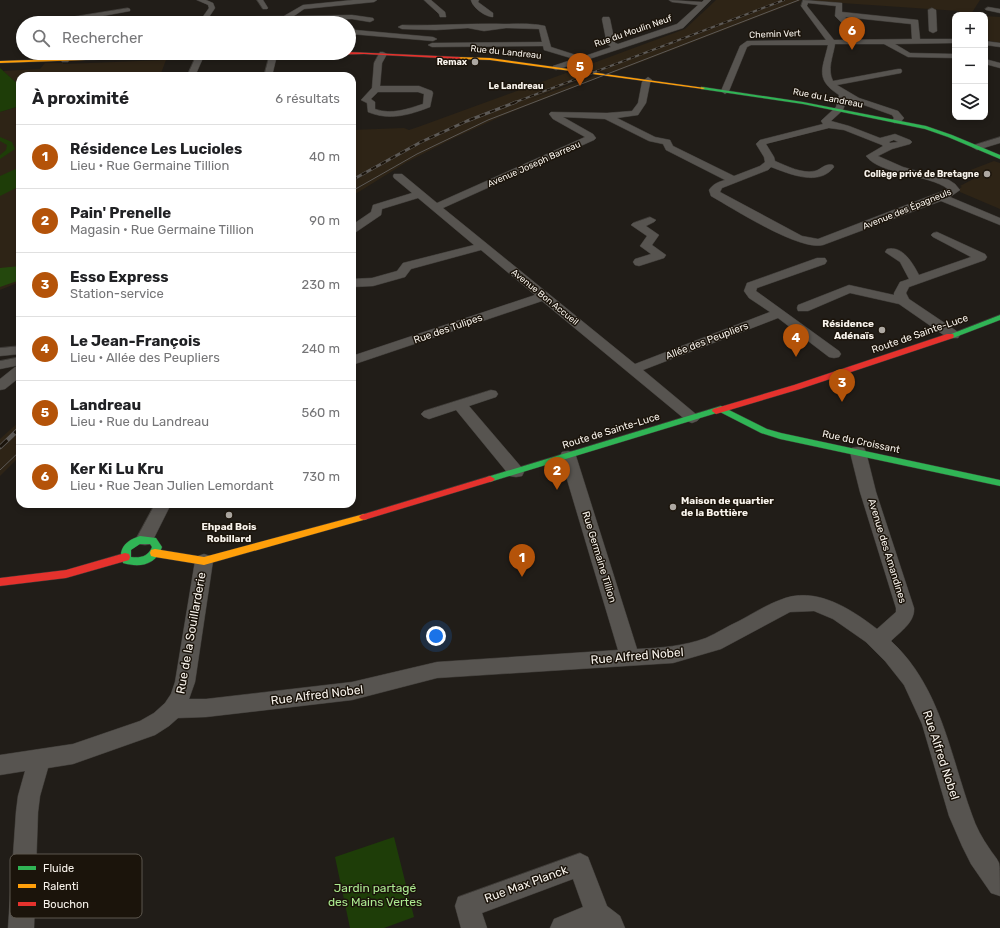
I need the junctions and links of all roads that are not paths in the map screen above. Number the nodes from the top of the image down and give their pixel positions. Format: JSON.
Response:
{"nodes":[{"id":1,"x":201,"y":0,"type":"edge"},
{"id":2,"x":260,"y":0,"type":"edge"},
{"id":3,"x":374,"y":0,"type":"edge"},
{"id":4,"x":427,"y":0,"type":"edge"},
{"id":5,"x":476,"y":0,"type":"edge"},
{"id":6,"x":672,"y":0,"type":"edge"},
{"id":7,"x":807,"y":0,"type":"edge"},
{"id":8,"x":362,"y":1,"type":"junction"},
{"id":9,"x":706,"y":2,"type":"edge"},
{"id":10,"x":322,"y":3,"type":"edge"},
{"id":11,"x":265,"y":8,"type":"dead end"},
{"id":12,"x":370,"y":9,"type":"dead end"},
{"id":13,"x":988,"y":9,"type":"dead end"},
{"id":14,"x":932,"y":10,"type":"dead end"},
{"id":15,"x":1000,"y":11,"type":"edge"},
{"id":16,"x":882,"y":12,"type":"dead end"},
{"id":17,"x":861,"y":13,"type":"junction"},
{"id":18,"x":838,"y":14,"type":"junction"},
{"id":19,"x":490,"y":15,"type":"dead end"},
{"id":20,"x":85,"y":16,"type":"edge"},
{"id":21,"x":133,"y":16,"type":"edge"},
{"id":22,"x":207,"y":16,"type":"edge"},
{"id":23,"x":290,"y":16,"type":"edge"},
{"id":24,"x":356,"y":18,"type":"edge"},
{"id":25,"x":606,"y":19,"type":"dead end"},
{"id":26,"x":370,"y":20,"type":"dead end"},
{"id":27,"x":440,"y":22,"type":"junction"},
{"id":28,"x":924,"y":26,"type":"junction"},
{"id":29,"x":402,"y":27,"type":"dead end"},
{"id":30,"x":856,"y":32,"type":"dead end"},
{"id":31,"x":944,"y":32,"type":"dead end"},
{"id":32,"x":356,"y":33,"type":"edge"},
{"id":33,"x":952,"y":41,"type":"edge"},
{"id":34,"x":432,"y":42,"type":"junction"},
{"id":35,"x":832,"y":42,"type":"junction"},
{"id":36,"x":886,"y":42,"type":"junction"},
{"id":37,"x":916,"y":42,"type":"junction"},
{"id":38,"x":988,"y":43,"type":"edge"},
{"id":39,"x":546,"y":44,"type":"junction"},
{"id":40,"x":1000,"y":45,"type":"edge"},
{"id":41,"x":618,"y":47,"type":"junction"},
{"id":42,"x":356,"y":54,"type":"edge"},
{"id":43,"x":382,"y":54,"type":"junction"},
{"id":44,"x":908,"y":55,"type":"junction"},
{"id":45,"x":429,"y":56,"type":"junction"},
{"id":46,"x":952,"y":56,"type":"edge"},
{"id":47,"x":988,"y":57,"type":"edge"},
{"id":48,"x":994,"y":57,"type":"dead end"},
{"id":49,"x":580,"y":59,"type":"junction"},
{"id":50,"x":27,"y":60,"type":"edge"},
{"id":51,"x":198,"y":60,"type":"edge"},
{"id":52,"x":272,"y":60,"type":"edge"},
{"id":53,"x":0,"y":62,"type":"edge"},
{"id":54,"x":924,"y":62,"type":"dead end"},
{"id":55,"x":988,"y":62,"type":"edge"},
{"id":56,"x":1000,"y":66,"type":"edge"},
{"id":57,"x":556,"y":68,"type":"junction"},
{"id":58,"x":898,"y":71,"type":"dead end"},
{"id":59,"x":193,"y":72,"type":"edge"},
{"id":60,"x":269,"y":72,"type":"edge"},
{"id":61,"x":648,"y":80,"type":"junction"},
{"id":62,"x":831,"y":84,"type":"junction"},
{"id":63,"x":376,"y":89,"type":"junction"},
{"id":64,"x":725,"y":91,"type":"junction"},
{"id":65,"x":844,"y":93,"type":"junction"},
{"id":66,"x":838,"y":110,"type":"junction"},
{"id":67,"x":607,"y":116,"type":"junction"},
{"id":68,"x":897,"y":121,"type":"junction"},
{"id":69,"x":829,"y":125,"type":"junction"},
{"id":70,"x":1000,"y":140,"type":"edge"},
{"id":71,"x":977,"y":147,"type":"junction"},
{"id":72,"x":1000,"y":157,"type":"edge"},
{"id":73,"x":770,"y":163,"type":"junction"},
{"id":74,"x":830,"y":167,"type":"dead end"},
{"id":75,"x":398,"y":176,"type":"dead end"},
{"id":76,"x":733,"y":180,"type":"junction"},
{"id":77,"x":420,"y":194,"type":"junction"},
{"id":78,"x":941,"y":197,"type":"junction"},
{"id":79,"x":436,"y":207,"type":"junction"},
{"id":80,"x":650,"y":220,"type":"dead end"},
{"id":81,"x":1000,"y":222,"type":"edge"},
{"id":82,"x":356,"y":227,"type":"edge"},
{"id":83,"x":936,"y":234,"type":"dead end"},
{"id":84,"x":483,"y":246,"type":"junction"},
{"id":85,"x":891,"y":252,"type":"dead end"},
{"id":86,"x":821,"y":261,"type":"dead end"},
{"id":87,"x":639,"y":262,"type":"dead end"},
{"id":88,"x":916,"y":280,"type":"junction"},
{"id":89,"x":356,"y":283,"type":"edge"},
{"id":90,"x":544,"y":296,"type":"junction"},
{"id":91,"x":903,"y":301,"type":"junction"},
{"id":92,"x":803,"y":308,"type":"dead end"},
{"id":93,"x":780,"y":313,"type":"junction"},
{"id":94,"x":1000,"y":317,"type":"edge"},
{"id":95,"x":953,"y":335,"type":"junction"},
{"id":96,"x":16,"y":350,"type":"edge"},
{"id":97,"x":0,"y":352,"type":"edge"},
{"id":98,"x":834,"y":354,"type":"dead end"},
{"id":99,"x":356,"y":360,"type":"edge"},
{"id":100,"x":16,"y":363,"type":"edge"},
{"id":101,"x":0,"y":365,"type":"edge"},
{"id":102,"x":633,"y":369,"type":"junction"},
{"id":103,"x":16,"y":373,"type":"edge"},
{"id":104,"x":0,"y":386,"type":"edge"},
{"id":105,"x":491,"y":394,"type":"dead end"},
{"id":106,"x":459,"y":404,"type":"junction"},
{"id":107,"x":721,"y":409,"type":"junction"},
{"id":108,"x":429,"y":414,"type":"dead end"},
{"id":109,"x":692,"y":418,"type":"junction"},
{"id":110,"x":858,"y":452,"type":"junction"},
{"id":111,"x":568,"y":456,"type":"junction"},
{"id":112,"x":516,"y":472,"type":"junction"},
{"id":113,"x":1000,"y":483,"type":"edge"},
{"id":114,"x":161,"y":508,"type":"edge"},
{"id":115,"x":145,"y":539,"type":"junction"},
{"id":116,"x":155,"y":553,"type":"junction"},
{"id":117,"x":125,"y":557,"type":"junction"},
{"id":118,"x":204,"y":561,"type":"junction"},
{"id":119,"x":0,"y":582,"type":"edge"},
{"id":120,"x":878,"y":641,"type":"junction"},
{"id":121,"x":630,"y":658,"type":"junction"},
{"id":122,"x":175,"y":709,"type":"junction"},
{"id":123,"x":39,"y":760,"type":"junction"},
{"id":124,"x":0,"y":765,"type":"edge"},
{"id":125,"x":25,"y":854,"type":"edge"},
{"id":126,"x":1000,"y":884,"type":"edge"},
{"id":127,"x":22,"y":918,"type":"edge"},
{"id":128,"x":606,"y":921,"type":"edge"},
{"id":129,"x":21,"y":928,"type":"edge"},
{"id":130,"x":474,"y":928,"type":"edge"},
{"id":131,"x":563,"y":928,"type":"edge"}],
"edges":[{"from":1,"to":22,"type":"street"},
{"from":2,"to":11,"type":"street"},
{"from":3,"to":8,"type":"street"},
{"from":4,"to":27,"type":"street"},
{"from":5,"to":19,"type":"street"},
{"from":6,"to":9,"type":"street"},
{"from":7,"to":18,"type":"street"},
{"from":7,"to":35,"type":"street"},
{"from":8,"to":10,"type":"street"},
{"from":8,"to":12,"type":"street"},
{"from":9,"to":41,"type":"street","name":"Rue du Moulin Neuf"},
{"from":10,"to":23,"type":"street"},
{"from":13,"to":15,"type":"street"},
{"from":14,"to":28,"type":"street"},
{"from":16,"to":17,"type":"street"},
{"from":17,"to":18,"type":"street"},
{"from":17,"to":28,"type":"street"},
{"from":18,"to":30,"type":"street"},
{"from":20,"to":21,"type":"street"},
{"from":24,"to":26,"type":"street"},
{"from":25,"to":41,"type":"street"},
{"from":27,"to":29,"type":"street"},
{"from":27,"to":34,"type":"street"},
{"from":27,"to":39,"type":"street"},
{"from":28,"to":31,"type":"street"},
{"from":28,"to":37,"type":"street"},
{"from":32,"to":34,"type":"street"},
{"from":33,"to":37,"type":"street"},
{"from":34,"to":39,"type":"street"},
{"from":34,"to":45,"type":"street"},
{"from":35,"to":36,"type":"street"},
{"from":35,"to":62,"type":"street"},
{"from":35,"to":64,"type":"street","name":"Chemin Vert"},
{"from":36,"to":37,"type":"street"},
{"from":36,"to":44,"type":"street"},
{"from":38,"to":40,"type":"street"},
{"from":39,"to":49,"type":"street"},
{"from":41,"to":49,"type":"street","name":"Rue du Moulin Neuf"},
{"from":42,"to":43,"type":"street","name":"Rue du Landreau"},
{"from":43,"to":45,"type":"street","name":"Rue du Landreau"},
{"from":43,"to":63,"type":"street"},
{"from":44,"to":46,"type":"street"},
{"from":44,"to":54,"type":"street"},
{"from":45,"to":57,"type":"street","name":"Rue du Landreau"},
{"from":47,"to":48,"type":"street"},
{"from":49,"to":57,"type":"street","name":"Rue du Moulin Neuf"},
{"from":50,"to":53,"type":"street","name":"Rue du Landreau"},
{"from":51,"to":59,"type":"street"},
{"from":52,"to":60,"type":"street"},
{"from":55,"to":56,"type":"street"},
{"from":57,"to":61,"type":"street","name":"Rue du Landreau"},
{"from":58,"to":62,"type":"street"},
{"from":61,"to":64,"type":"street","name":"Rue du Landreau"},
{"from":61,"to":67,"type":"street"},
{"from":62,"to":65,"type":"street"},
{"from":63,"to":63,"type":"street"},
{"from":64,"to":66,"type":"street","name":"Rue du Landreau"},
{"from":65,"to":66,"type":"street"},
{"from":65,"to":68,"type":"street"},
{"from":66,"to":68,"type":"street","name":"Rue du Landreau"},
{"from":66,"to":69,"type":"street"},
{"from":67,"to":76,"type":"street"},
{"from":67,"to":79,"type":"street","name":"Avenue Joseph Barreau"},
{"from":68,"to":71,"type":"street","name":"Rue du Landreau"},
{"from":69,"to":73,"type":"street"},
{"from":69,"to":78,"type":"street","name":"Avenue des Épagneuls"},
{"from":70,"to":71,"type":"street"},
{"from":71,"to":72,"type":"street","name":"Rue du Landreau"},
{"from":73,"to":74,"type":"street"},
{"from":73,"to":76,"type":"street"},
{"from":75,"to":77,"type":"street","name":"Avenue Bon Accueil"},
{"from":76,"to":78,"type":"street","name":"Avenue des Épagneuls"},
{"from":77,"to":79,"type":"street","name":"Avenue Bon Accueil"},
{"from":77,"to":82,"type":"street"},
{"from":78,"to":81,"type":"street"},
{"from":79,"to":84,"type":"street","name":"Avenue Bon Accueil"},
{"from":80,"to":87,"type":"street"},
{"from":83,"to":88,"type":"street"},
{"from":84,"to":89,"type":"street"},
{"from":84,"to":90,"type":"street","name":"Avenue Bon Accueil"},
{"from":85,"to":88,"type":"street"},
{"from":86,"to":93,"type":"street"},
{"from":88,"to":91,"type":"street"},
{"from":90,"to":99,"type":"street","name":"Rue des Tulipes"},
{"from":90,"to":102,"type":"street","name":"Avenue Bon Accueil"},
{"from":91,"to":92,"type":"street"},
{"from":91,"to":95,"type":"street"},
{"from":93,"to":98,"type":"street"},
{"from":93,"to":102,"type":"street","name":"Allée des Peupliers"},
{"from":94,"to":95,"type":"street","name":"Route de Sainte-Luce"},
{"from":95,"to":107,"type":"street","name":"Route de Sainte-Luce"},
{"from":96,"to":97,"type":"street"},
{"from":100,"to":101,"type":"street"},
{"from":102,"to":109,"type":"street","name":"Avenue Bon Accueil"},
{"from":103,"to":104,"type":"street"},
{"from":105,"to":106,"type":"street"},
{"from":106,"to":108,"type":"street"},
{"from":106,"to":112,"type":"street"},
{"from":107,"to":109,"type":"street","name":"Route de Sainte-Luce"},
{"from":107,"to":110,"type":"street","name":"Rue du Croissant"},
{"from":109,"to":111,"type":"street","name":"Route de Sainte-Luce"},
{"from":110,"to":113,"type":"street","name":"Rue du Croissant"},
{"from":110,"to":120,"type":"street","name":"Avenue des Amandines"},
{"from":111,"to":112,"type":"street","name":"Route de Sainte-Luce"},
{"from":111,"to":121,"type":"street","name":"Rue Germaine Tillion"},
{"from":112,"to":118,"type":"street","name":"Route de Sainte-Luce"},
{"from":114,"to":115,"type":"street"},
{"from":115,"to":116,"type":"street"},
{"from":115,"to":117,"type":"street"},
{"from":116,"to":117,"type":"street"},
{"from":116,"to":118,"type":"street","name":"Route de Sainte-Luce"},
{"from":117,"to":119,"type":"street"},
{"from":118,"to":122,"type":"street","name":"Rue de la Souillarderie"},
{"from":120,"to":121,"type":"street","name":"Rue Alfred Nobel"},
{"from":120,"to":126,"type":"street","name":"Rue Alfred Nobel"},
{"from":121,"to":122,"type":"street","name":"Rue Alfred Nobel"},
{"from":122,"to":123,"type":"street","name":"Rue de la Souillarderie"},
{"from":123,"to":124,"type":"street","name":"Rue de la Souillarderie"},
{"from":123,"to":125,"type":"street"},
{"from":127,"to":129,"type":"street"},
{"from":128,"to":130,"type":"street","name":"Rue Max Planck"},
{"from":128,"to":131,"type":"street","name":"Rue Max Planck"}]}
